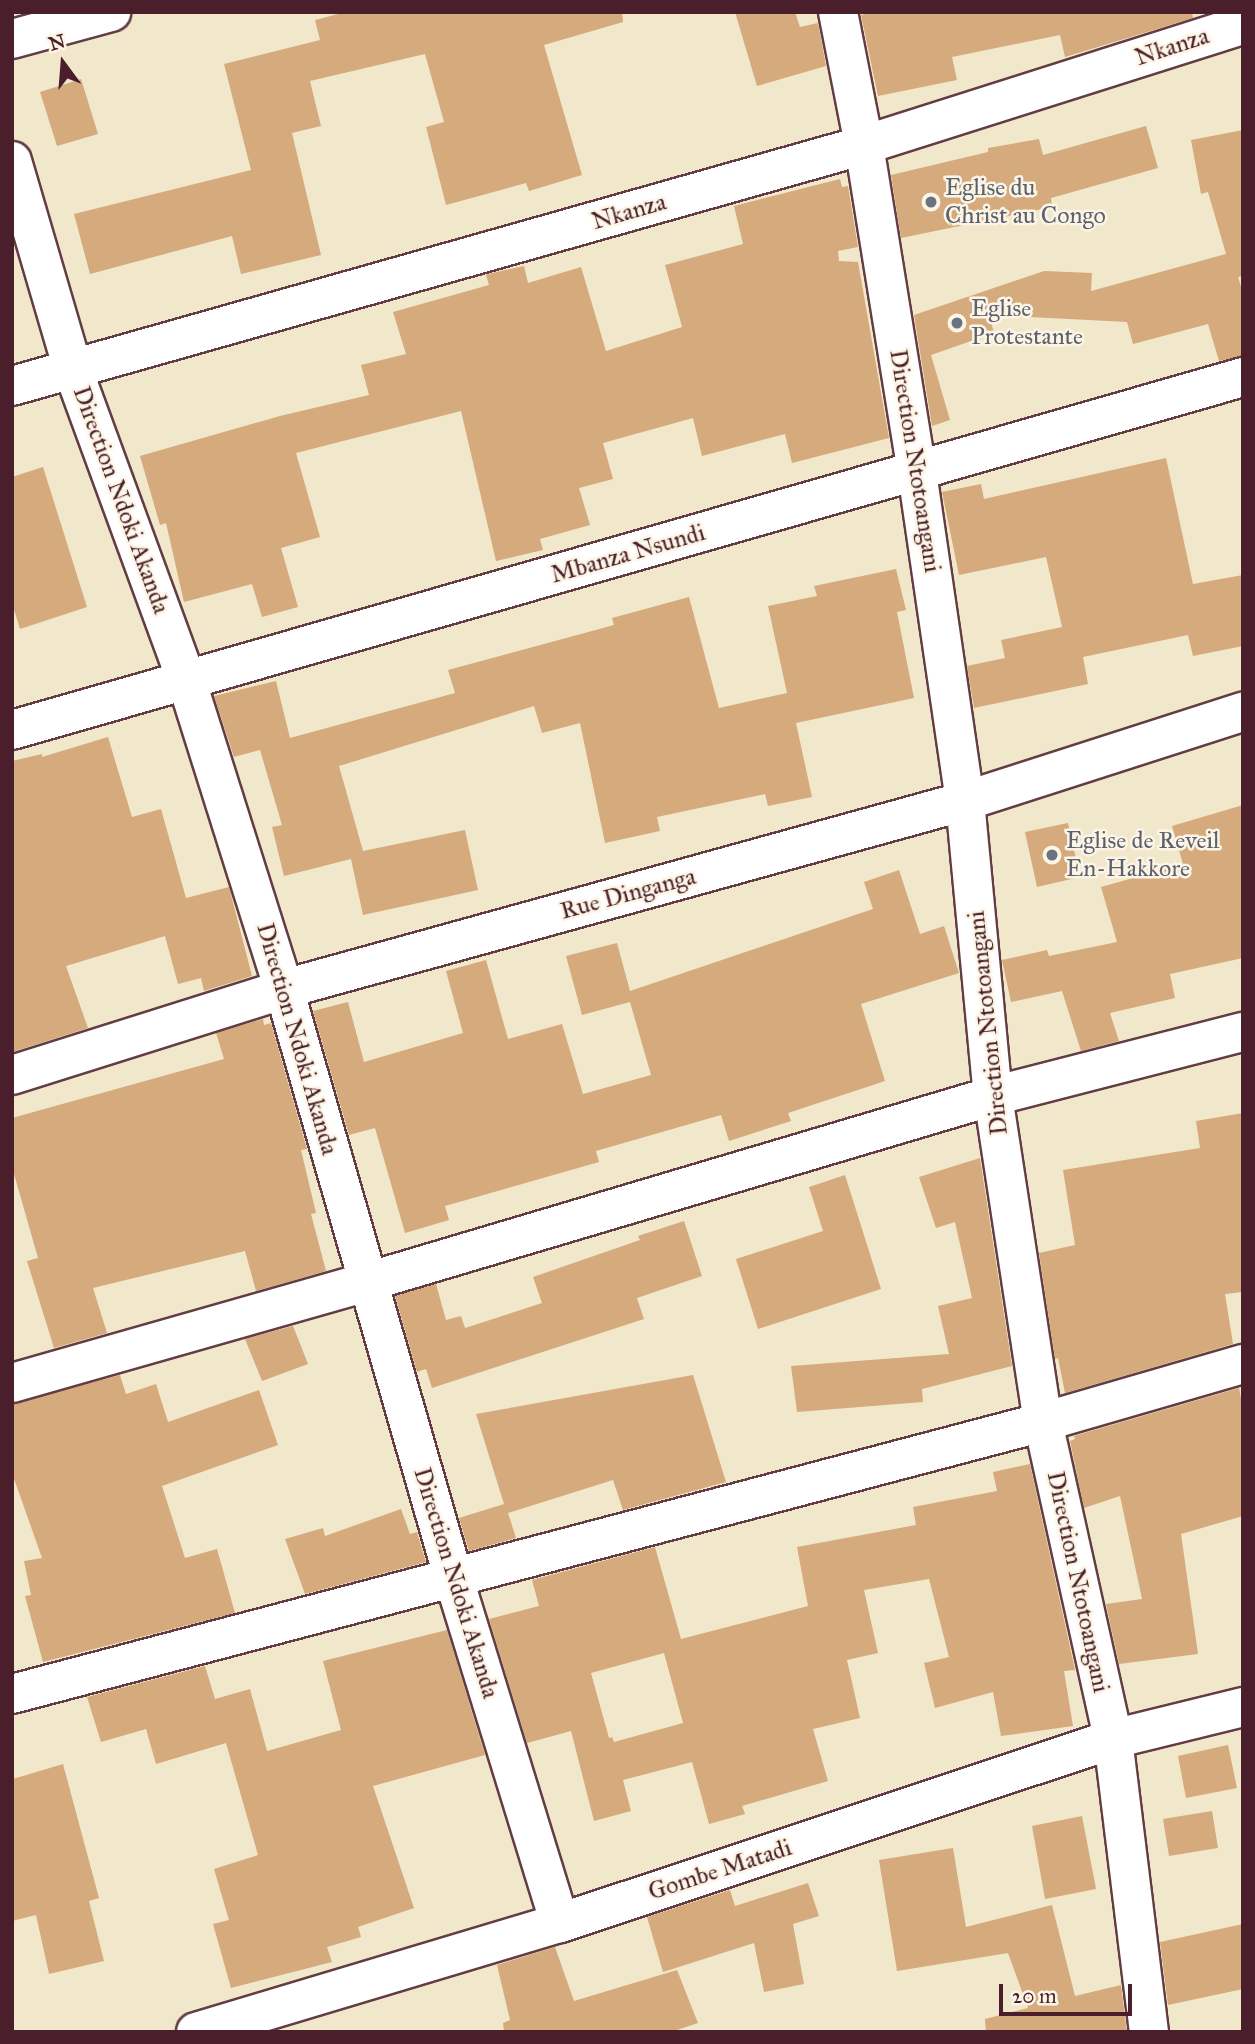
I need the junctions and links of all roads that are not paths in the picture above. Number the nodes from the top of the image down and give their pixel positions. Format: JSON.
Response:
{"nodes":[{"id":1,"x":111,"y":12,"type":"edge"},
{"id":2,"x":838,"y":12,"type":"edge"},
{"id":3,"x":1243,"y":25,"type":"edge"},
{"id":4,"x":12,"y":39,"type":"edge"},
{"id":5,"x":864,"y":145,"type":"junction"},
{"id":6,"x":12,"y":161,"type":"edge"},
{"id":7,"x":73,"y":370,"type":"junction"},
{"id":8,"x":1243,"y":377,"type":"edge"},
{"id":9,"x":12,"y":386,"type":"edge"},
{"id":10,"x":917,"y":472,"type":"junction"},
{"id":11,"x":186,"y":679,"type":"junction"},
{"id":12,"x":1243,"y":712,"type":"edge"},
{"id":13,"x":12,"y":730,"type":"edge"},
{"id":14,"x":965,"y":801,"type":"junction"},
{"id":15,"x":284,"y":989,"type":"junction"},
{"id":16,"x":1243,"y":1032,"type":"edge"},
{"id":17,"x":12,"y":1075,"type":"edge"},
{"id":18,"x":993,"y":1096,"type":"junction"},
{"id":19,"x":367,"y":1282,"type":"junction"},
{"id":20,"x":1243,"y":1364,"type":"edge"},
{"id":21,"x":12,"y":1383,"type":"edge"},
{"id":22,"x":1043,"y":1422,"type":"junction"},
{"id":23,"x":453,"y":1576,"type":"junction"},
{"id":24,"x":12,"y":1694,"type":"edge"},
{"id":25,"x":1243,"y":1707,"type":"edge"},
{"id":26,"x":1113,"y":1740,"type":"junction"},
{"id":27,"x":560,"y":1923,"type":"junction"},
{"id":28,"x":196,"y":2032,"type":"edge"},
{"id":29,"x":1149,"y":2032,"type":"edge"}],
"edges":[{"from":1,"to":4,"type":"street"},
{"from":2,"to":5,"type":"street","name":"Direction Ntotoangani"},
{"from":3,"to":5,"type":"street","name":"Nkanza"},
{"from":5,"to":7,"type":"street","name":"Nkanza"},
{"from":5,"to":10,"type":"street","name":"Direction Ntotoangani"},
{"from":6,"to":7,"type":"street","name":"Direction Ndoki Akanda"},
{"from":7,"to":9,"type":"street","name":"Nkanza"},
{"from":7,"to":11,"type":"street","name":"Direction Ndoki Akanda"},
{"from":8,"to":10,"type":"street","name":"Mbanza Nsundi"},
{"from":10,"to":11,"type":"street","name":"Mbanza Nsundi"},
{"from":10,"to":14,"type":"street","name":"Direction Ntotoangani"},
{"from":11,"to":13,"type":"street","name":"Mbanza Nsundi"},
{"from":11,"to":15,"type":"street","name":"Direction Ndoki Akanda"},
{"from":12,"to":14,"type":"street","name":"Rue Dinganga"},
{"from":14,"to":15,"type":"street","name":"Rue Dinganga"},
{"from":14,"to":18,"type":"street","name":"Direction Ntotoangani"},
{"from":15,"to":17,"type":"street","name":"Rue Dinganga"},
{"from":15,"to":19,"type":"street","name":"Direction Ndoki Akanda"},
{"from":16,"to":18,"type":"street"},
{"from":18,"to":19,"type":"street"},
{"from":18,"to":22,"type":"street","name":"Direction Ntotoangani"},
{"from":19,"to":21,"type":"street"},
{"from":19,"to":23,"type":"street","name":"Direction Ndoki Akanda"},
{"from":20,"to":22,"type":"street"},
{"from":22,"to":23,"type":"street"},
{"from":22,"to":26,"type":"street","name":"Direction Ntotoangani"},
{"from":23,"to":24,"type":"street"},
{"from":23,"to":27,"type":"street","name":"Direction Ndoki Akanda"},
{"from":25,"to":26,"type":"street","name":"Gombe Matadi"},
{"from":26,"to":27,"type":"street","name":"Gombe Matadi"},
{"from":26,"to":29,"type":"street","name":"Direction Ntotoangani"},
{"from":27,"to":28,"type":"street","name":"Gombe Matadi"}]}
